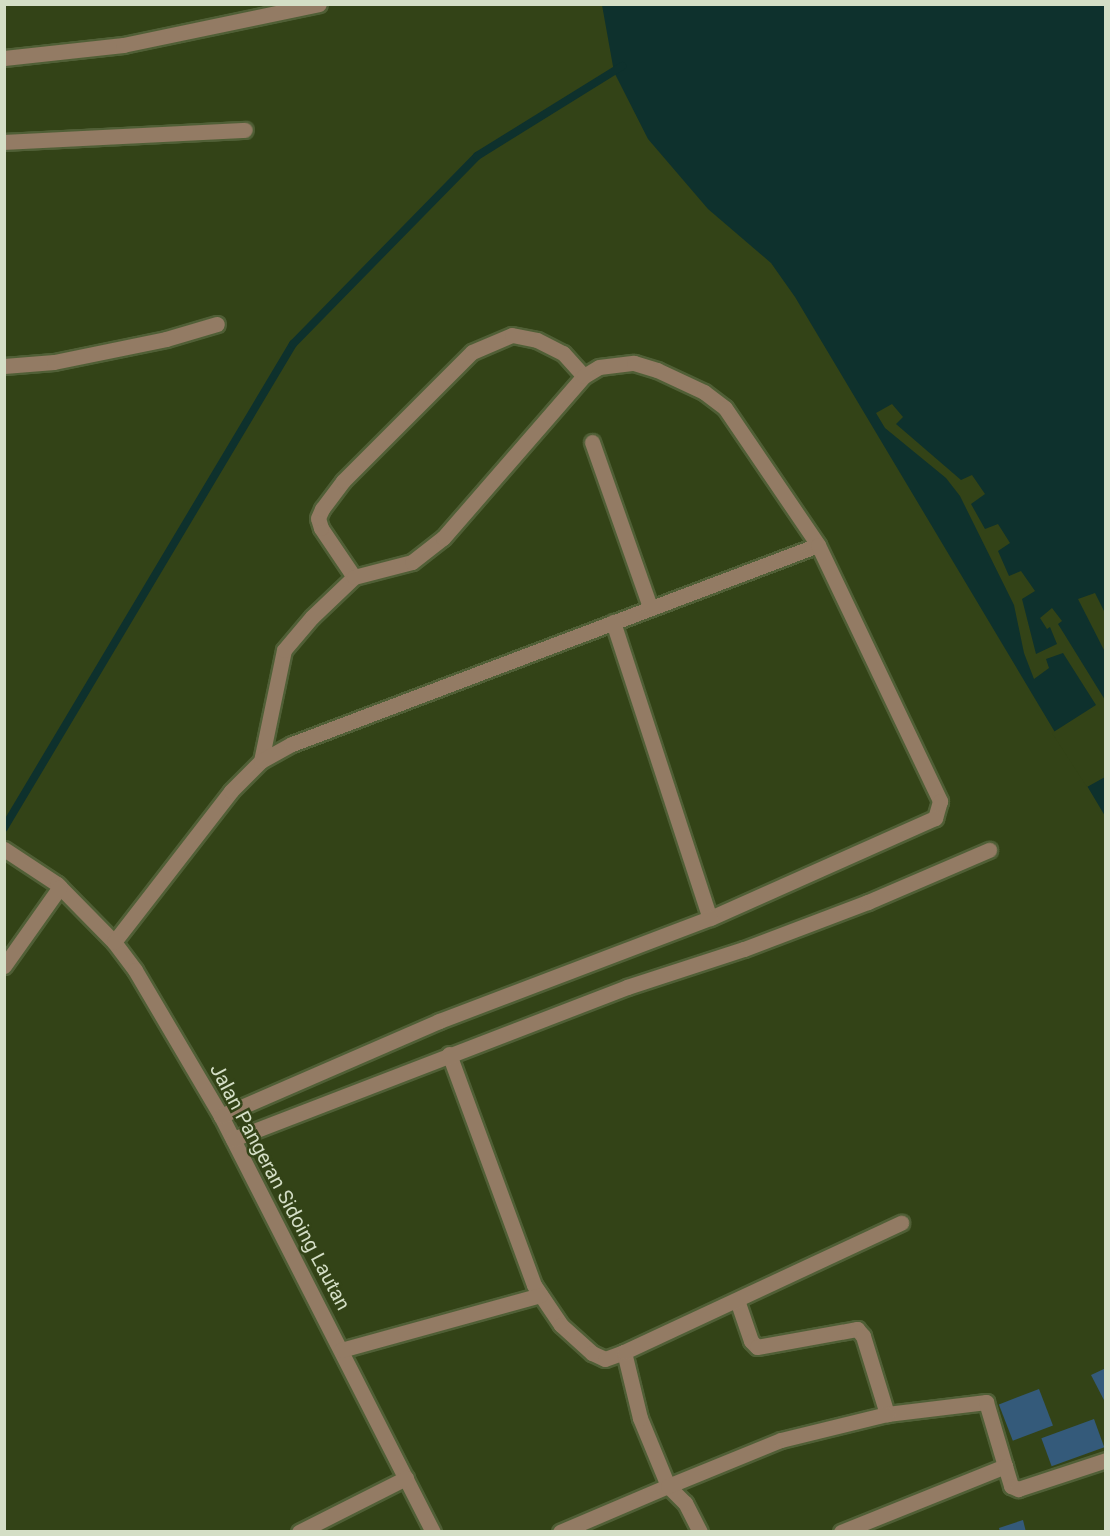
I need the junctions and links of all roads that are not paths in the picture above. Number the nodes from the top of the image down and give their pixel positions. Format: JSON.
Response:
{"nodes":[{"id":1,"x":319,"y":4,"type":"edge"},
{"id":2,"x":4,"y":57,"type":"edge"},
{"id":3,"x":245,"y":130,"type":"dead end"},
{"id":4,"x":4,"y":142,"type":"edge"},
{"id":5,"x":217,"y":324,"type":"dead end"},
{"id":6,"x":4,"y":366,"type":"edge"},
{"id":7,"x":584,"y":376,"type":"junction"},
{"id":8,"x":592,"y":442,"type":"dead end"},
{"id":9,"x":818,"y":545,"type":"junction"},
{"id":10,"x":354,"y":577,"type":"junction"},
{"id":11,"x":650,"y":607,"type":"junction"},
{"id":12,"x":613,"y":622,"type":"junction"},
{"id":13,"x":261,"y":761,"type":"junction"},
{"id":14,"x":4,"y":849,"type":"edge"},
{"id":15,"x":989,"y":849,"type":"dead end"},
{"id":16,"x":58,"y":886,"type":"junction"},
{"id":17,"x":710,"y":918,"type":"junction"},
{"id":18,"x":114,"y":942,"type":"junction"},
{"id":19,"x":4,"y":966,"type":"edge"},
{"id":20,"x":449,"y":1054,"type":"junction"},
{"id":21,"x":221,"y":1116,"type":"junction"},
{"id":22,"x":233,"y":1139,"type":"junction"},
{"id":23,"x":901,"y":1223,"type":"dead end"},
{"id":24,"x":540,"y":1295,"type":"junction"},
{"id":25,"x":737,"y":1300,"type":"junction"},
{"id":26,"x":341,"y":1350,"type":"junction"},
{"id":27,"x":624,"y":1352,"type":"junction"},
{"id":28,"x":887,"y":1414,"type":"junction"},
{"id":29,"x":1106,"y":1460,"type":"edge"},
{"id":30,"x":1005,"y":1466,"type":"junction"},
{"id":31,"x":406,"y":1478,"type":"junction"},
{"id":32,"x":668,"y":1486,"type":"junction"},
{"id":33,"x":299,"y":1532,"type":"edge"},
{"id":34,"x":433,"y":1532,"type":"edge"},
{"id":35,"x":560,"y":1532,"type":"edge"},
{"id":36,"x":700,"y":1532,"type":"edge"},
{"id":37,"x":841,"y":1532,"type":"edge"}],
"edges":[{"from":1,"to":2,"type":"street"},
{"from":3,"to":4,"type":"street"},
{"from":5,"to":6,"type":"street"},
{"from":7,"to":9,"type":"street"},
{"from":7,"to":10,"type":"street"},
{"from":7,"to":10,"type":"street"},
{"from":8,"to":11,"type":"street"},
{"from":9,"to":11,"type":"street"},
{"from":9,"to":17,"type":"street"},
{"from":10,"to":13,"type":"street"},
{"from":11,"to":12,"type":"street"},
{"from":12,"to":13,"type":"street"},
{"from":12,"to":17,"type":"street"},
{"from":13,"to":18,"type":"street"},
{"from":14,"to":16,"type":"street","name":"Jalan Pangeran Sidoing Lautan"},
{"from":15,"to":20,"type":"street"},
{"from":16,"to":18,"type":"street","name":"Jalan Pangeran Sidoing Lautan"},
{"from":16,"to":19,"type":"street"},
{"from":17,"to":21,"type":"street"},
{"from":18,"to":21,"type":"street","name":"Jalan Pangeran Sidoing Lautan"},
{"from":20,"to":22,"type":"street"},
{"from":20,"to":24,"type":"street"},
{"from":21,"to":22,"type":"street","name":"Jalan Pangeran Sidoing Lautan"},
{"from":22,"to":26,"type":"street","name":"Jalan Pangeran Sidoing Lautan"},
{"from":23,"to":25,"type":"street"},
{"from":24,"to":26,"type":"street"},
{"from":24,"to":27,"type":"street"},
{"from":25,"to":27,"type":"street"},
{"from":25,"to":28,"type":"street"},
{"from":26,"to":31,"type":"street","name":"Jalan Pangeran Sidoing Lautan"},
{"from":27,"to":32,"type":"street"},
{"from":28,"to":30,"type":"street"},
{"from":28,"to":32,"type":"street"},
{"from":29,"to":30,"type":"street"},
{"from":30,"to":37,"type":"street"},
{"from":31,"to":33,"type":"street"},
{"from":31,"to":34,"type":"street","name":"Jalan Pangeran Sidoing Lautan"},
{"from":32,"to":35,"type":"street"},
{"from":32,"to":36,"type":"street"}]}
